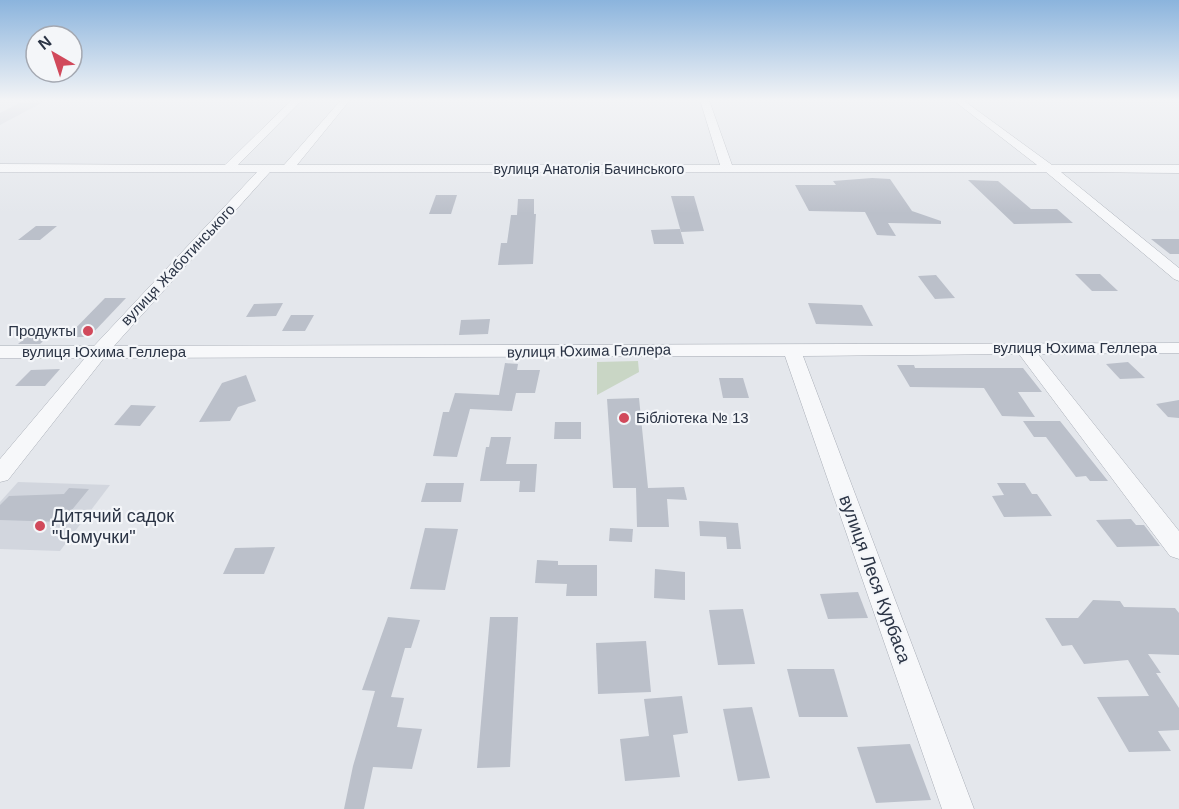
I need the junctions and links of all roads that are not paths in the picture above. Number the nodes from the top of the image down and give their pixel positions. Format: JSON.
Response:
{"nodes":[{"id":1,"x":258,"y":138,"type":"edge"},
{"id":2,"x":313,"y":138,"type":"edge"},
{"id":3,"x":717,"y":138,"type":"edge"},
{"id":4,"x":1009,"y":138,"type":"edge"},
{"id":5,"x":0,"y":168,"type":"edge"},
{"id":6,"x":1049,"y":168,"type":"junction"},
{"id":7,"x":227,"y":169,"type":"junction"},
{"id":8,"x":266,"y":169,"type":"junction"},
{"id":9,"x":287,"y":169,"type":"junction"},
{"id":10,"x":727,"y":169,"type":"junction"},
{"id":11,"x":1179,"y":169,"type":"edge"},
{"id":12,"x":1179,"y":276,"type":"edge"},
{"id":13,"x":1179,"y":348,"type":"edge"},
{"id":14,"x":792,"y":349,"type":"junction"},
{"id":15,"x":1024,"y":349,"type":"junction"},
{"id":16,"x":0,"y":352,"type":"edge"},
{"id":17,"x":98,"y":353,"type":"junction"},
{"id":18,"x":0,"y":474,"type":"edge"},
{"id":19,"x":1179,"y":549,"type":"edge"},
{"id":20,"x":958,"y":809,"type":"edge"}],
"edges":[{"from":1,"to":7,"type":"street"},
{"from":2,"to":9,"type":"street"},
{"from":3,"to":10,"type":"street"},
{"from":4,"to":6,"type":"street"},
{"from":5,"to":7,"type":"street","name":"вулиця Анатолія Бачинського"},
{"from":6,"to":10,"type":"street","name":"вулиця Анатолія Бачинського"},
{"from":6,"to":11,"type":"street","name":"вулиця Анатолія Бачинського"},
{"from":6,"to":12,"type":"street"},
{"from":7,"to":8,"type":"street","name":"вулиця Анатолія Бачинського"},
{"from":8,"to":9,"type":"street","name":"вулиця Анатолія Бачинського"},
{"from":8,"to":17,"type":"street","name":"вулиця Жаботинського"},
{"from":9,"to":10,"type":"street","name":"вулиця Анатолія Бачинського"},
{"from":13,"to":15,"type":"street","name":"вулиця Юхима Геллера"},
{"from":14,"to":15,"type":"street","name":"вулиця Юхима Геллера"},
{"from":14,"to":17,"type":"street","name":"вулиця Юхима Геллера"},
{"from":14,"to":20,"type":"street","name":"вулиця Леся Курбаса"},
{"from":15,"to":19,"type":"street"},
{"from":16,"to":17,"type":"street","name":"вулиця Юхима Геллера"},
{"from":17,"to":18,"type":"street","name":"вулиця Жаботинського"}]}
